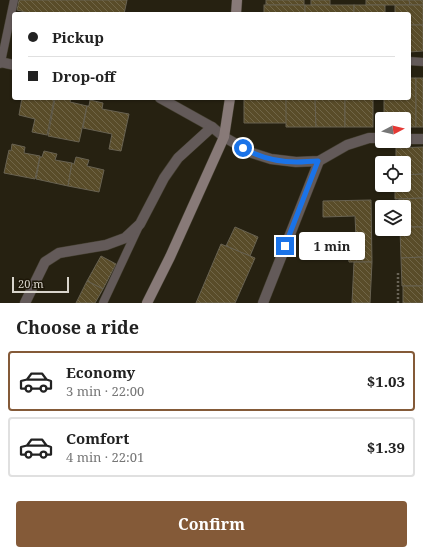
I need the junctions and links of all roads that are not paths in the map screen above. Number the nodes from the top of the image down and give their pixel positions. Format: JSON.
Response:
{"nodes":[{"id":1,"x":14,"y":0,"type":"edge"},
{"id":2,"x":237,"y":0,"type":"edge"},
{"id":3,"x":236,"y":12,"type":"edge"},
{"id":4,"x":1,"y":62,"type":"edge"},
{"id":5,"x":411,"y":62,"type":"edge"},
{"id":6,"x":423,"y":62,"type":"edge"},
{"id":7,"x":12,"y":65,"type":"edge"},
{"id":8,"x":164,"y":100,"type":"edge"},
{"id":9,"x":230,"y":100,"type":"edge"},
{"id":10,"x":212,"y":127,"type":"junction"},
{"id":11,"x":224,"y":137,"type":"junction"},
{"id":12,"x":375,"y":138,"type":"edge"},
{"id":13,"x":411,"y":139,"type":"edge"},
{"id":14,"x":423,"y":139,"type":"edge"},
{"id":15,"x":318,"y":161,"type":"junction"},
{"id":16,"x":140,"y":224,"type":"junction"},
{"id":17,"x":25,"y":303,"type":"edge"},
{"id":18,"x":102,"y":303,"type":"edge"},
{"id":19,"x":147,"y":303,"type":"edge"},
{"id":20,"x":263,"y":303,"type":"edge"}],
"edges":[{"from":1,"to":4,"type":"lane"},
{"from":2,"to":3,"type":"street"},
{"from":4,"to":7,"type":"street"},
{"from":5,"to":6,"type":"lane"},
{"from":8,"to":10,"type":"street"},
{"from":9,"to":11,"type":"street"},
{"from":10,"to":11,"type":"street"},
{"from":10,"to":16,"type":"street"},
{"from":11,"to":15,"type":"street"},
{"from":11,"to":19,"type":"street"},
{"from":12,"to":15,"type":"street"},
{"from":13,"to":14,"type":"street"},
{"from":15,"to":20,"type":"street"},
{"from":16,"to":17,"type":"street"},
{"from":16,"to":18,"type":"lane"}]}
